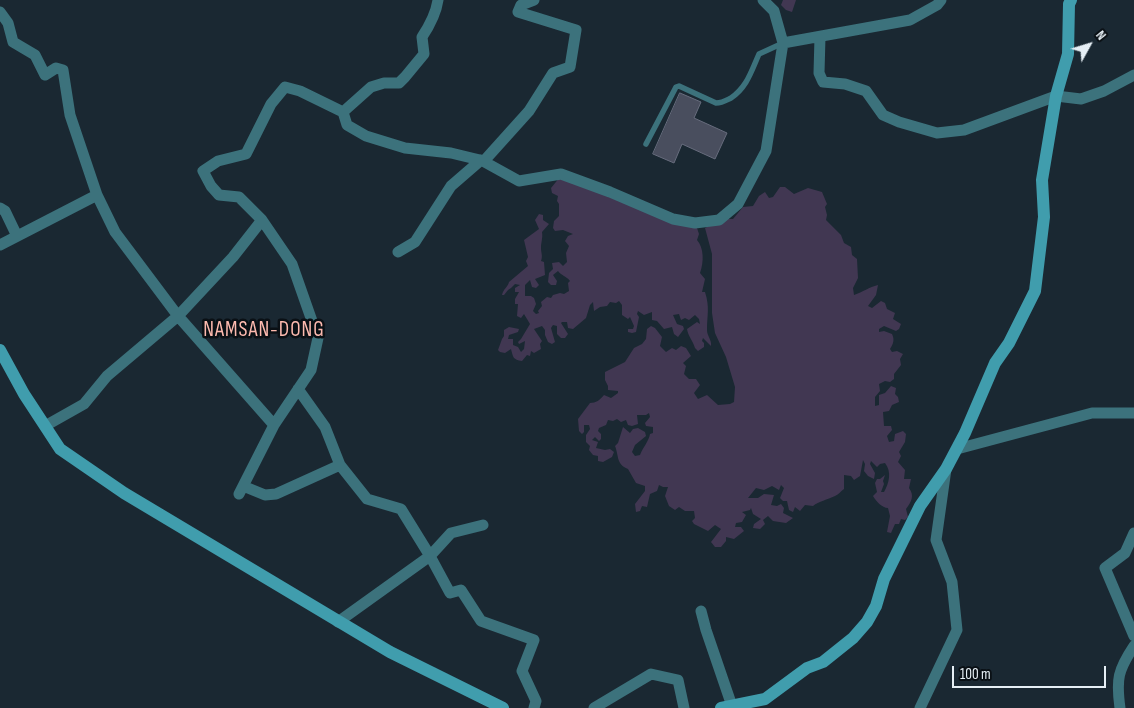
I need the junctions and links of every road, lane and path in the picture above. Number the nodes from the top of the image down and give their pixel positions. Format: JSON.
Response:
{"nodes":[{"id":1,"x":438,"y":0,"type":"edge"},
{"id":2,"x":534,"y":0,"type":"edge"},
{"id":3,"x":763,"y":0,"type":"edge"},
{"id":4,"x":941,"y":0,"type":"edge"},
{"id":5,"x":1071,"y":0,"type":"edge"},
{"id":6,"x":0,"y":12,"type":"edge"},
{"id":7,"x":820,"y":37,"type":"junction"},
{"id":8,"x":783,"y":43,"type":"junction"},
{"id":9,"x":1134,"y":75,"type":"edge"},
{"id":10,"x":1056,"y":96,"type":"junction"},
{"id":11,"x":343,"y":112,"type":"junction"},
{"id":12,"x":646,"y":144,"type":"dead end"},
{"id":13,"x":481,"y":160,"type":"junction"},
{"id":14,"x":97,"y":195,"type":"junction"},
{"id":15,"x":0,"y":208,"type":"edge"},
{"id":16,"x":262,"y":220,"type":"junction"},
{"id":17,"x":17,"y":236,"type":"junction"},
{"id":18,"x":0,"y":245,"type":"edge"},
{"id":19,"x":398,"y":252,"type":"dead end"},
{"id":20,"x":178,"y":316,"type":"junction"},
{"id":21,"x":0,"y":350,"type":"edge"},
{"id":22,"x":298,"y":389,"type":"junction"},
{"id":23,"x":1134,"y":413,"type":"edge"},
{"id":24,"x":274,"y":425,"type":"junction"},
{"id":25,"x":45,"y":426,"type":"junction"},
{"id":26,"x":957,"y":449,"type":"junction"},
{"id":27,"x":340,"y":465,"type":"junction"},
{"id":28,"x":946,"y":469,"type":"junction"},
{"id":29,"x":483,"y":526,"type":"dead end"},
{"id":30,"x":1134,"y":532,"type":"edge"},
{"id":31,"x":430,"y":556,"type":"junction"},
{"id":32,"x":701,"y":611,"type":"dead end"},
{"id":33,"x":338,"y":622,"type":"junction"},
{"id":34,"x":1134,"y":636,"type":"edge"},
{"id":35,"x":1134,"y":646,"type":"edge"},
{"id":36,"x":726,"y":707,"type":"edge"},
{"id":37,"x":503,"y":708,"type":"edge"},
{"id":38,"x":534,"y":708,"type":"edge"},
{"id":39,"x":594,"y":708,"type":"edge"},
{"id":40,"x":684,"y":708,"type":"edge"},
{"id":41,"x":920,"y":708,"type":"edge"},
{"id":42,"x":1120,"y":708,"type":"edge"}],
"edges":[{"from":1,"to":11,"type":"street"},
{"from":2,"to":13,"type":"street"},
{"from":3,"to":8,"type":"street"},
{"from":4,"to":7,"type":"street"},
{"from":5,"to":10,"type":"street"},
{"from":6,"to":14,"type":"street"},
{"from":7,"to":8,"type":"street"},
{"from":7,"to":10,"type":"street"},
{"from":8,"to":12,"type":"lane"},
{"from":8,"to":13,"type":"street"},
{"from":9,"to":10,"type":"street"},
{"from":10,"to":26,"type":"street"},
{"from":11,"to":13,"type":"street"},
{"from":11,"to":16,"type":"street"},
{"from":13,"to":19,"type":"street"},
{"from":14,"to":17,"type":"street"},
{"from":14,"to":20,"type":"street"},
{"from":15,"to":17,"type":"street"},
{"from":16,"to":20,"type":"street"},
{"from":16,"to":22,"type":"street"},
{"from":17,"to":18,"type":"street"},
{"from":20,"to":24,"type":"street"},
{"from":20,"to":25,"type":"street"},
{"from":21,"to":25,"type":"street"},
{"from":22,"to":24,"type":"street"},
{"from":22,"to":27,"type":"street"},
{"from":23,"to":26,"type":"street"},
{"from":24,"to":27,"type":"street"},
{"from":25,"to":33,"type":"street"},
{"from":26,"to":28,"type":"street"},
{"from":27,"to":31,"type":"street"},
{"from":28,"to":36,"type":"street"},
{"from":28,"to":41,"type":"street"},
{"from":29,"to":31,"type":"street"},
{"from":30,"to":34,"type":"street"},
{"from":31,"to":33,"type":"street"},
{"from":31,"to":38,"type":"street"},
{"from":32,"to":36,"type":"street"},
{"from":33,"to":37,"type":"street"},
{"from":35,"to":42,"type":"street"},
{"from":39,"to":40,"type":"street"}]}
